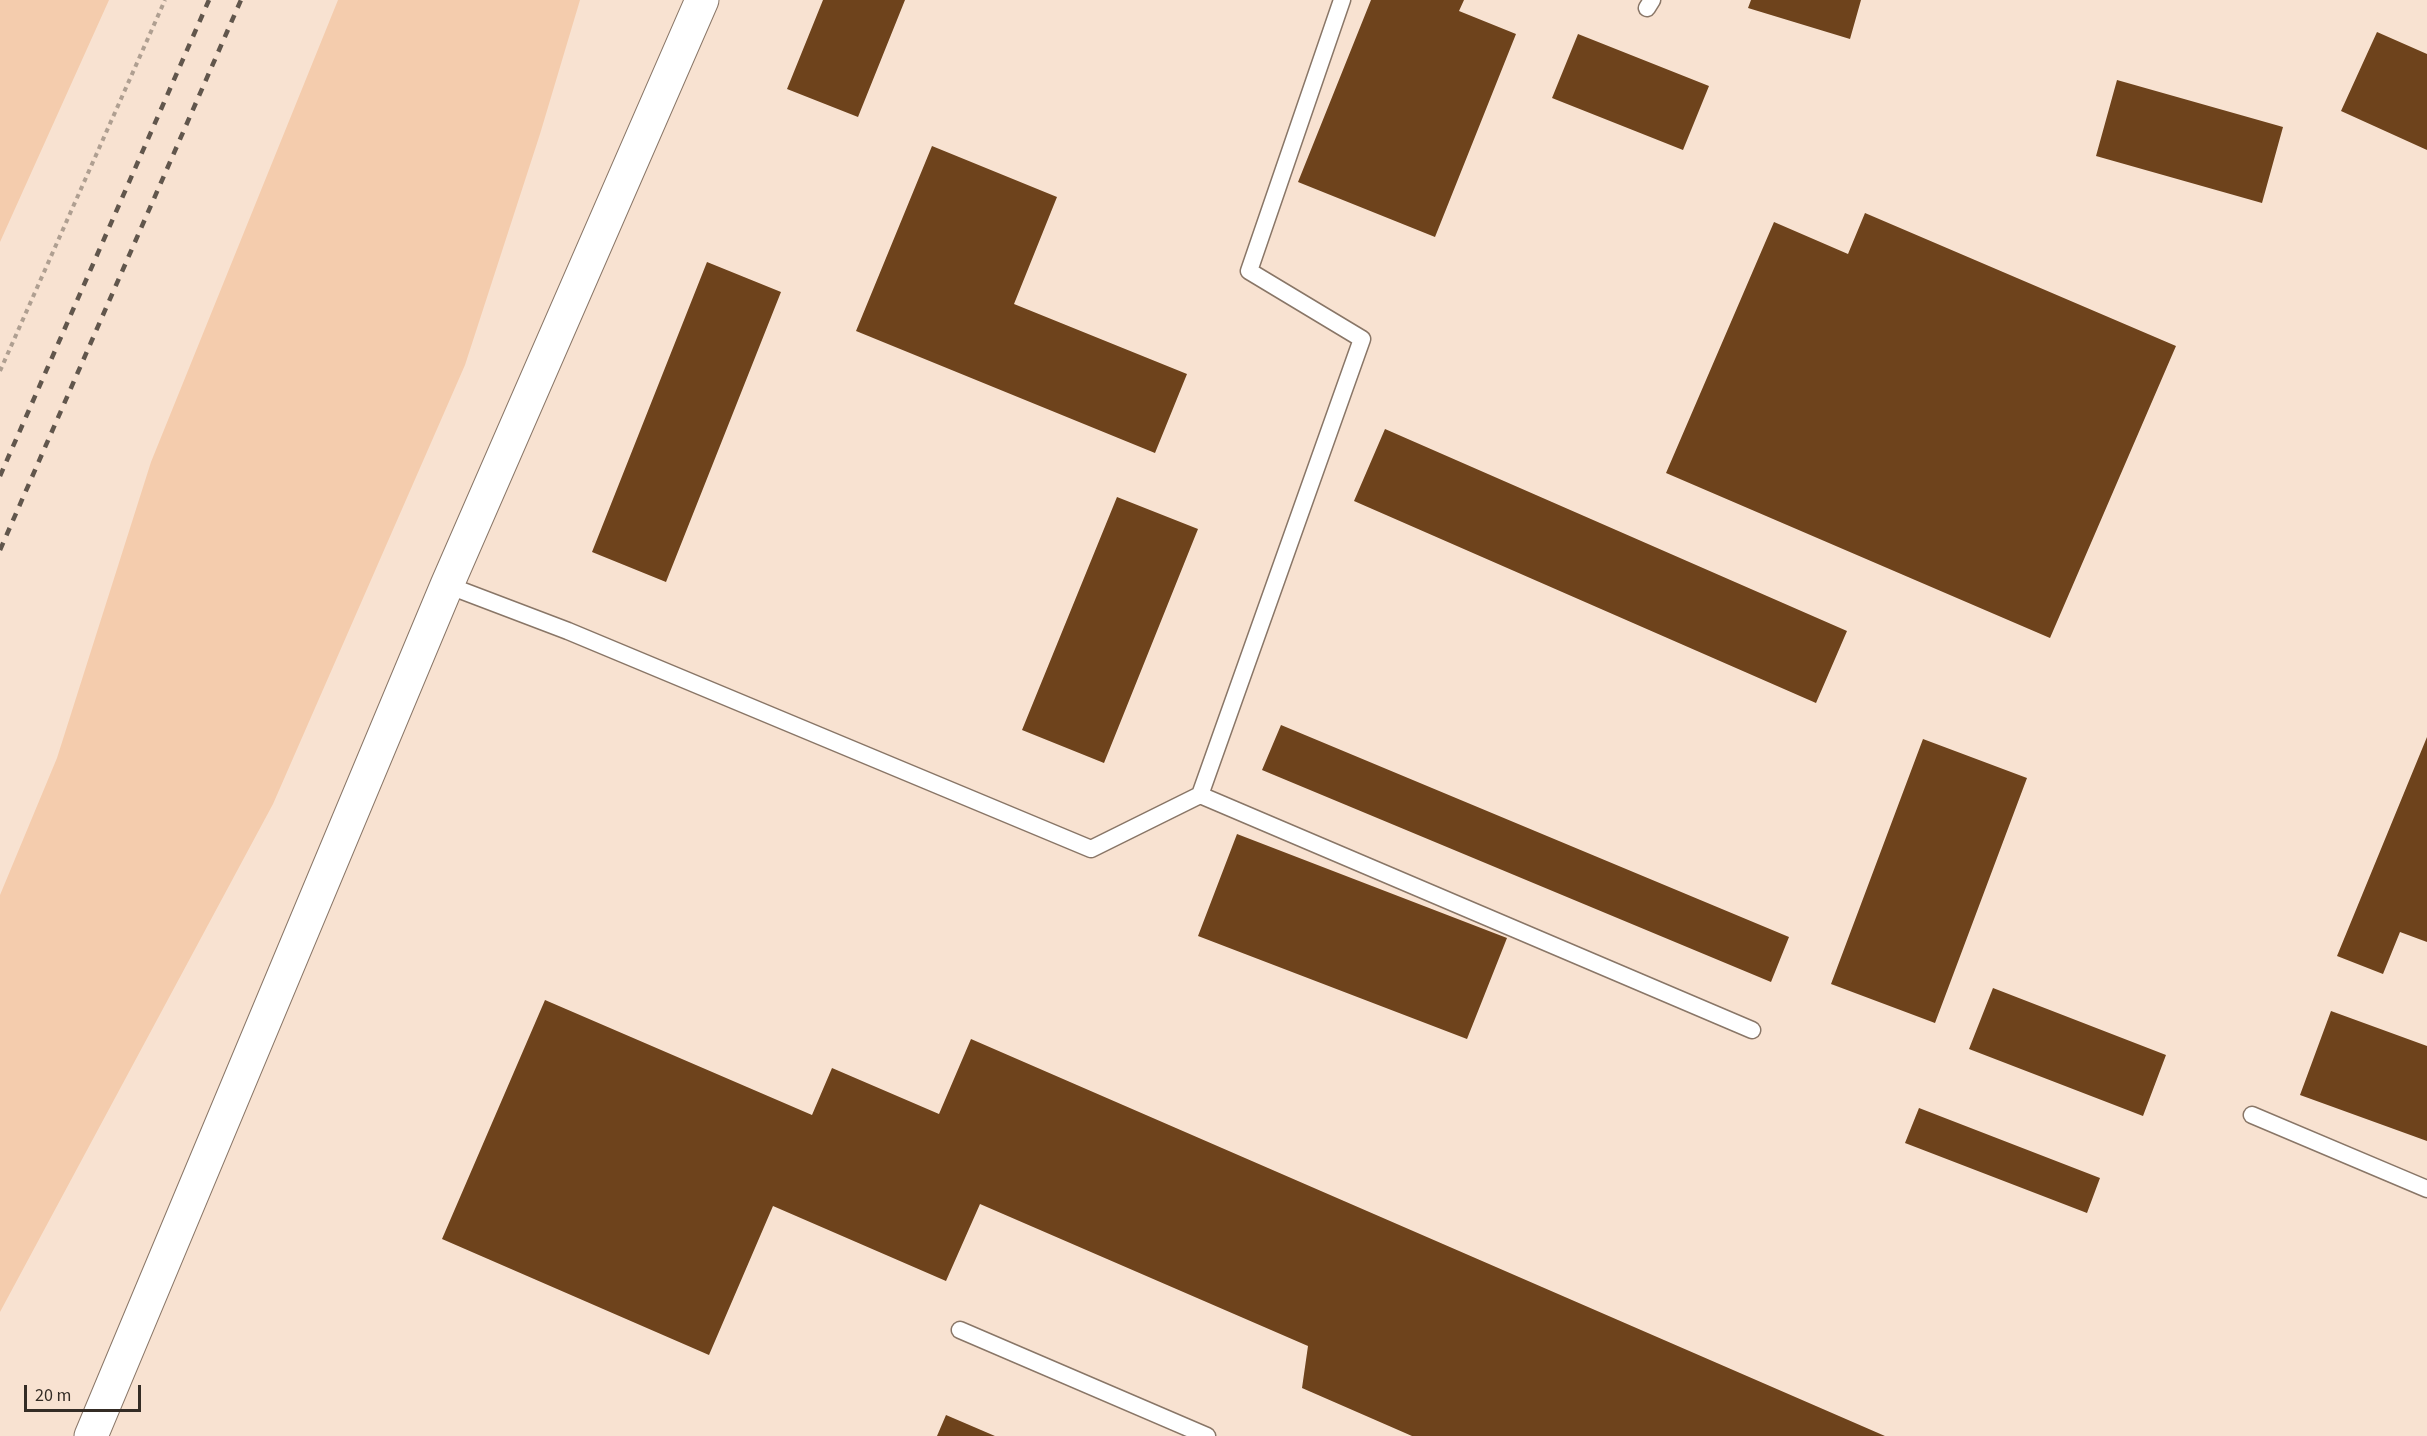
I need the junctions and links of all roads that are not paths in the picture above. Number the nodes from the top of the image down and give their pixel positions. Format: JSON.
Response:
{"nodes":[{"id":1,"x":702,"y":0,"type":"edge"},
{"id":2,"x":1342,"y":0,"type":"edge"},
{"id":3,"x":447,"y":585,"type":"junction"},
{"id":4,"x":1200,"y":795,"type":"junction"},
{"id":5,"x":1752,"y":1030,"type":"dead end"},
{"id":6,"x":2252,"y":1115,"type":"dead end"},
{"id":7,"x":2427,"y":1189,"type":"edge"},
{"id":8,"x":960,"y":1330,"type":"dead end"},
{"id":9,"x":91,"y":1436,"type":"edge"},
{"id":10,"x":1207,"y":1436,"type":"edge"}],
"edges":[{"from":1,"to":3,"type":"street"},
{"from":2,"to":4,"type":"lane"},
{"from":3,"to":4,"type":"lane"},
{"from":3,"to":9,"type":"street"},
{"from":4,"to":5,"type":"lane"},
{"from":6,"to":7,"type":"lane"},
{"from":8,"to":10,"type":"lane"}]}
